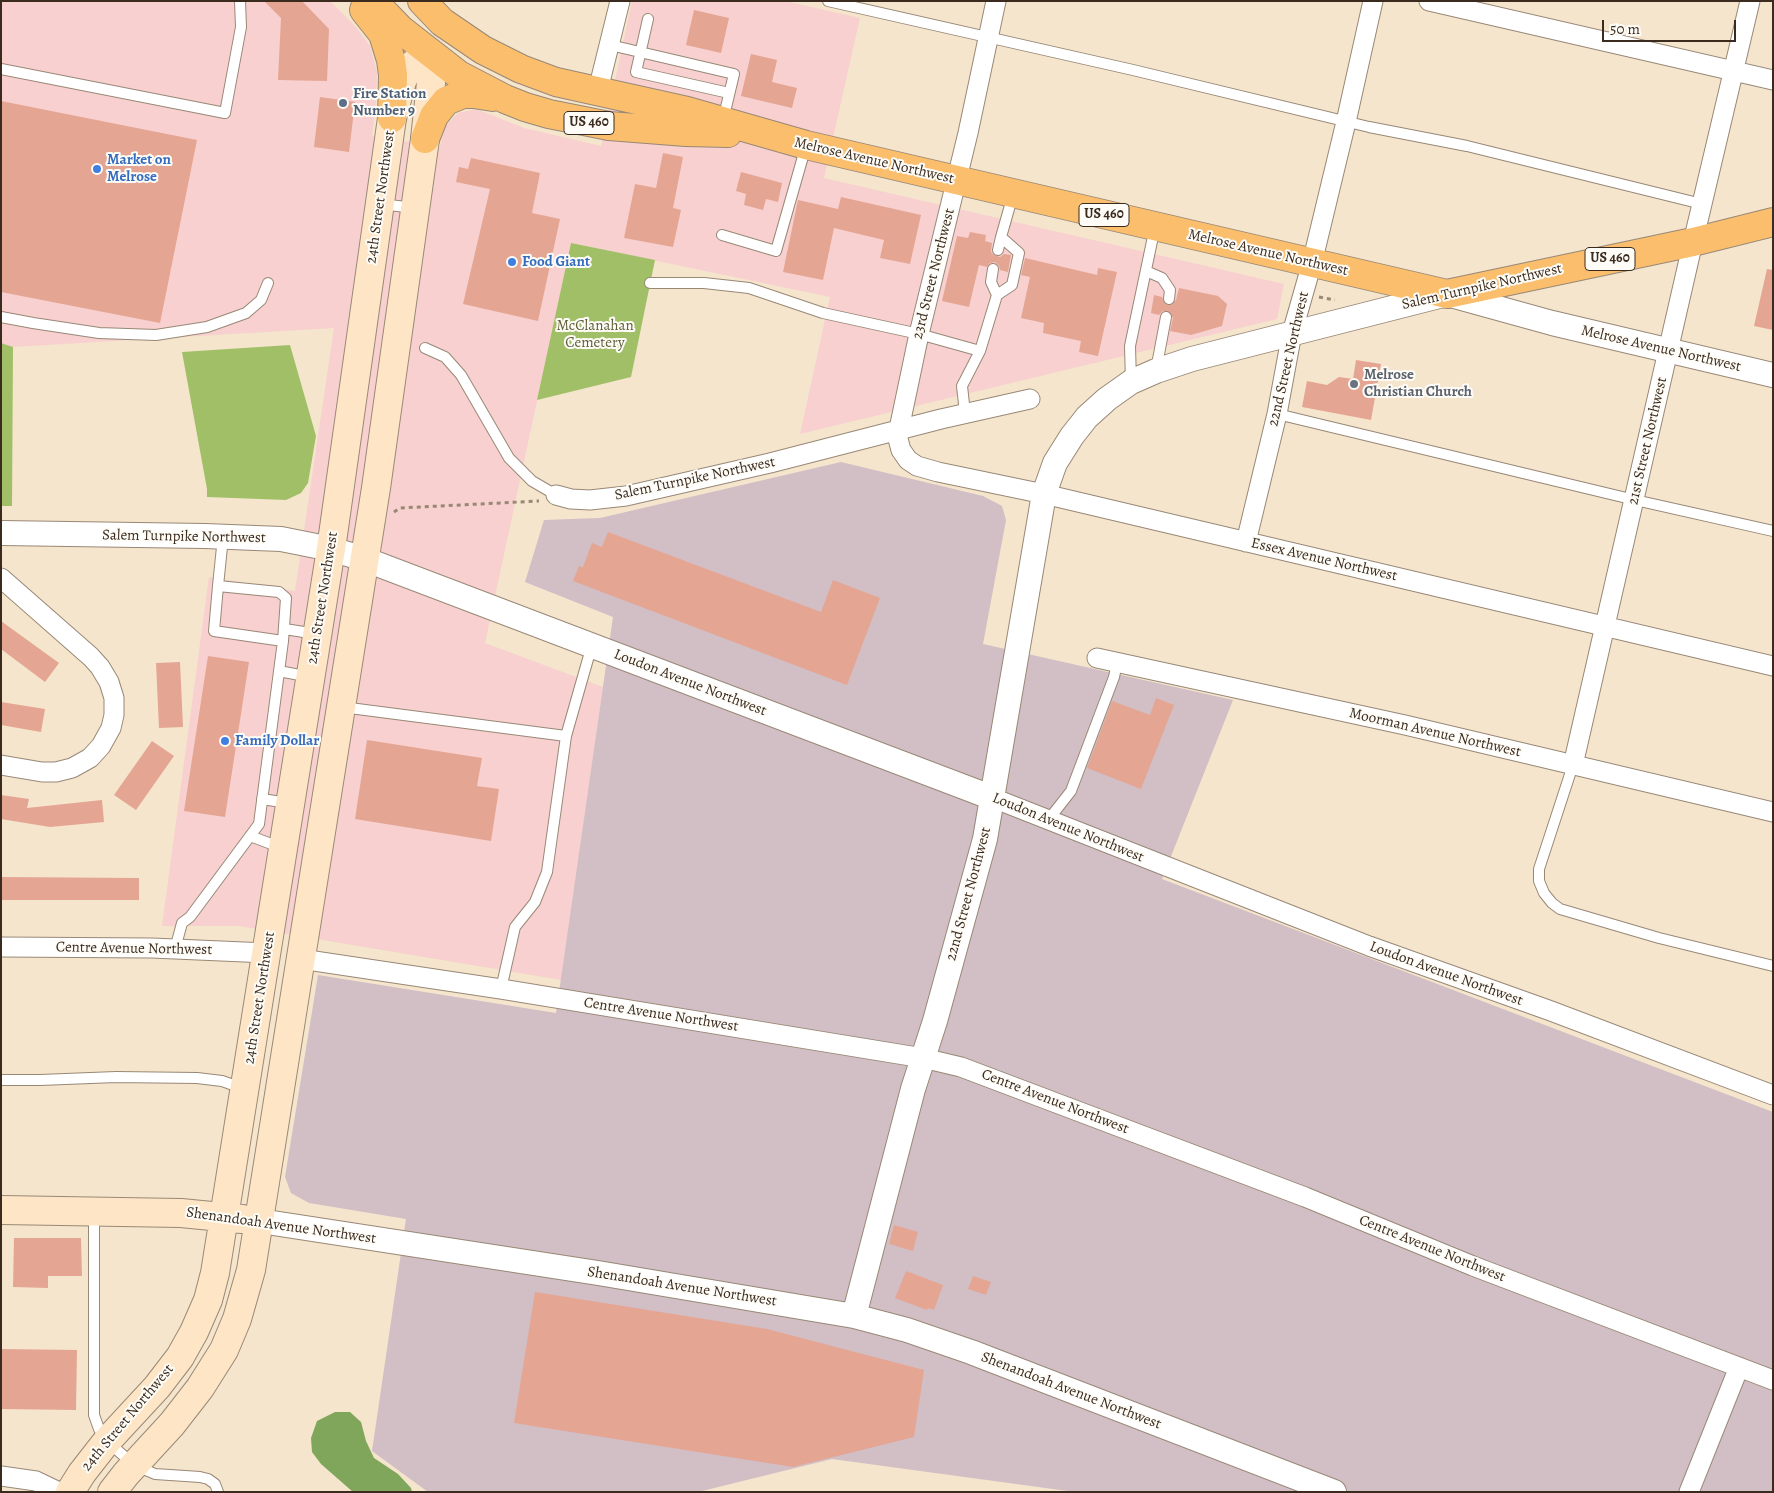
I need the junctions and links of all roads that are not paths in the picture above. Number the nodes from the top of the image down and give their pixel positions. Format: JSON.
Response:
{"nodes":[{"id":1,"x":240,"y":1,"type":"edge"},
{"id":2,"x":356,"y":1,"type":"edge"},
{"id":3,"x":373,"y":1,"type":"edge"},
{"id":4,"x":417,"y":1,"type":"edge"},
{"id":5,"x":422,"y":1,"type":"edge"},
{"id":6,"x":620,"y":1,"type":"edge"},
{"id":7,"x":828,"y":1,"type":"edge"},
{"id":8,"x":996,"y":1,"type":"edge"},
{"id":9,"x":1373,"y":1,"type":"edge"},
{"id":10,"x":1429,"y":1,"type":"edge"},
{"id":11,"x":1750,"y":1,"type":"edge"},
{"id":12,"x":648,"y":19,"type":"dead end"},
{"id":13,"x":987,"y":38,"type":"junction"},
{"id":14,"x":610,"y":45,"type":"junction"},
{"id":15,"x":640,"y":52,"type":"junction"},
{"id":16,"x":432,"y":55,"type":"junction"},
{"id":17,"x":1,"y":69,"type":"edge"},
{"id":18,"x":1733,"y":71,"type":"junction"},
{"id":19,"x":1773,"y":80,"type":"edge"},
{"id":20,"x":598,"y":90,"type":"junction"},
{"id":21,"x":729,"y":93,"type":"junction"},
{"id":22,"x":505,"y":99,"type":"junction"},
{"id":23,"x":392,"y":118,"type":"junction"},
{"id":24,"x":723,"y":121,"type":"junction"},
{"id":25,"x":1346,"y":122,"type":"junction"},
{"id":26,"x":762,"y":133,"type":"junction"},
{"id":27,"x":424,"y":139,"type":"junction"},
{"id":28,"x":806,"y":146,"type":"junction"},
{"id":29,"x":956,"y":180,"type":"junction"},
{"id":30,"x":1013,"y":194,"type":"junction"},
{"id":31,"x":380,"y":204,"type":"junction"},
{"id":32,"x":1702,"y":204,"type":"junction"},
{"id":33,"x":415,"y":208,"type":"junction"},
{"id":34,"x":1773,"y":222,"type":"edge"},
{"id":35,"x":1155,"y":226,"type":"junction"},
{"id":36,"x":722,"y":235,"type":"dead end"},
{"id":37,"x":1001,"y":236,"type":"junction"},
{"id":38,"x":1693,"y":242,"type":"junction"},
{"id":39,"x":998,"y":250,"type":"dead end"},
{"id":40,"x":1312,"y":263,"type":"junction"},
{"id":41,"x":993,"y":269,"type":"dead end"},
{"id":42,"x":1146,"y":271,"type":"junction"},
{"id":43,"x":268,"y":283,"type":"dead end"},
{"id":44,"x":650,"y":284,"type":"dead end"},
{"id":45,"x":1446,"y":294,"type":"junction"},
{"id":46,"x":997,"y":295,"type":"junction"},
{"id":47,"x":1169,"y":299,"type":"dead end"},
{"id":48,"x":1,"y":317,"type":"edge"},
{"id":49,"x":1166,"y":317,"type":"dead end"},
{"id":50,"x":1292,"y":333,"type":"junction"},
{"id":51,"x":919,"y":334,"type":"junction"},
{"id":52,"x":425,"y":348,"type":"dead end"},
{"id":53,"x":980,"y":351,"type":"junction"},
{"id":54,"x":1668,"y":351,"type":"junction"},
{"id":55,"x":1192,"y":359,"type":"joint"},
{"id":56,"x":1156,"y":371,"type":"junction"},
{"id":57,"x":1773,"y":375,"type":"edge"},
{"id":58,"x":1131,"y":382,"type":"junction"},
{"id":59,"x":1030,"y":398,"type":"dead end"},
{"id":60,"x":965,"y":413,"type":"junction"},
{"id":61,"x":1276,"y":414,"type":"junction"},
{"id":62,"x":899,"y":429,"type":"junction"},
{"id":63,"x":1044,"y":494,"type":"junction"},
{"id":64,"x":556,"y":495,"type":"joint"},
{"id":65,"x":1634,"y":500,"type":"junction"},
{"id":66,"x":1773,"y":531,"type":"edge"},
{"id":67,"x":1,"y":533,"type":"edge"},
{"id":68,"x":223,"y":537,"type":"junction"},
{"id":69,"x":1246,"y":542,"type":"junction"},
{"id":70,"x":331,"y":549,"type":"junction"},
{"id":71,"x":364,"y":559,"type":"junction"},
{"id":72,"x":1,"y":578,"type":"edge"},
{"id":73,"x":218,"y":586,"type":"junction"},
{"id":74,"x":1605,"y":626,"type":"junction"},
{"id":75,"x":285,"y":629,"type":"junction"},
{"id":76,"x":317,"y":634,"type":"junction"},
{"id":77,"x":284,"y":641,"type":"junction"},
{"id":78,"x":592,"y":645,"type":"junction"},
{"id":79,"x":1097,"y":658,"type":"dead end"},
{"id":80,"x":1118,"y":663,"type":"junction"},
{"id":81,"x":1773,"y":666,"type":"edge"},
{"id":82,"x":279,"y":671,"type":"junction"},
{"id":83,"x":310,"y":676,"type":"junction"},
{"id":84,"x":341,"y":707,"type":"junction"},
{"id":85,"x":566,"y":736,"type":"junction"},
{"id":86,"x":1,"y":765,"type":"edge"},
{"id":87,"x":1573,"y":765,"type":"junction"},
{"id":88,"x":992,"y":798,"type":"junction"},
{"id":89,"x":262,"y":799,"type":"junction"},
{"id":90,"x":291,"y":803,"type":"junction"},
{"id":91,"x":1773,"y":812,"type":"edge"},
{"id":92,"x":1049,"y":819,"type":"junction"},
{"id":93,"x":250,"y":836,"type":"junction"},
{"id":94,"x":284,"y":849,"type":"junction"},
{"id":95,"x":1,"y":948,"type":"edge"},
{"id":96,"x":175,"y":949,"type":"junction"},
{"id":97,"x":267,"y":953,"type":"junction"},
{"id":98,"x":300,"y":959,"type":"junction"},
{"id":99,"x":1773,"y":966,"type":"edge"},
{"id":100,"x":501,"y":989,"type":"junction"},
{"id":101,"x":923,"y":1058,"type":"junction"},
{"id":102,"x":1,"y":1080,"type":"edge"},
{"id":103,"x":246,"y":1090,"type":"junction"},
{"id":104,"x":1773,"y":1095,"type":"edge"},
{"id":105,"x":1,"y":1210,"type":"edge"},
{"id":106,"x":94,"y":1211,"type":"junction"},
{"id":107,"x":225,"y":1216,"type":"junction"},
{"id":108,"x":260,"y":1221,"type":"junction"},
{"id":109,"x":854,"y":1316,"type":"junction"},
{"id":110,"x":1739,"y":1367,"type":"junction"},
{"id":111,"x":1773,"y":1380,"type":"edge"},
{"id":112,"x":107,"y":1441,"type":"junction"},
{"id":113,"x":134,"y":1466,"type":"junction"},
{"id":114,"x":1,"y":1476,"type":"edge"},
{"id":115,"x":59,"y":1492,"type":"edge"},
{"id":116,"x":70,"y":1492,"type":"edge"},
{"id":117,"x":112,"y":1492,"type":"edge"},
{"id":118,"x":218,"y":1492,"type":"edge"},
{"id":119,"x":1334,"y":1492,"type":"edge"},
{"id":120,"x":1689,"y":1492,"type":"edge"}],
"edges":[{"from":1,"to":17,"type":"lane"},
{"from":2,"to":23,"type":"main road"},
{"from":3,"to":16,"type":"main road","name":"Melrose Avenue Northwest","number":"US 460"},
{"from":4,"to":16,"type":"main road"},
{"from":5,"to":20,"type":"main road","name":"Melrose Avenue Northwest","number":"US 460"},
{"from":6,"to":14,"type":"street"},
{"from":7,"to":13,"type":"lane"},
{"from":8,"to":13,"type":"street","name":"23rd Street Northwest"},
{"from":9,"to":25,"type":"street","name":"22nd Street Northwest"},
{"from":10,"to":18,"type":"street"},
{"from":11,"to":18,"type":"street","name":"21st Street Northwest"},
{"from":12,"to":15,"type":"lane"},
{"from":13,"to":25,"type":"lane"},
{"from":13,"to":29,"type":"street","name":"23rd Street Northwest"},
{"from":14,"to":15,"type":"lane"},
{"from":14,"to":20,"type":"street"},
{"from":15,"to":21,"type":"lane"},
{"from":15,"to":21,"type":"lane"},
{"from":16,"to":20,"type":"main road"},
{"from":16,"to":22,"type":"main road","name":"Melrose Avenue Northwest","number":"US 460"},
{"from":16,"to":23,"type":"main road","name":"24th Street Northwest"},
{"from":16,"to":27,"type":"main road"},
{"from":18,"to":19,"type":"street"},
{"from":18,"to":32,"type":"street","name":"21st Street Northwest"},
{"from":20,"to":24,"type":"main road","name":"Melrose Avenue Northwest","number":"US 460"},
{"from":21,"to":24,"type":"lane"},
{"from":22,"to":26,"type":"main road","name":"Melrose Avenue Northwest","number":"US 460"},
{"from":22,"to":27,"type":"main road"},
{"from":23,"to":31,"type":"main road","name":"24th Street Northwest"},
{"from":24,"to":26,"type":"main road","name":"Melrose Avenue Northwest","number":"US 460"},
{"from":25,"to":32,"type":"lane"},
{"from":25,"to":40,"type":"street","name":"22nd Street Northwest"},
{"from":26,"to":28,"type":"main road","name":"Melrose Avenue Northwest","number":"US 460"},
{"from":27,"to":33,"type":"main road"},
{"from":28,"to":29,"type":"main road","name":"Melrose Avenue Northwest","number":"US 460"},
{"from":28,"to":36,"type":"lane"},
{"from":29,"to":30,"type":"main road","name":"Melrose Avenue Northwest","number":"US 460"},
{"from":29,"to":51,"type":"street","name":"23rd Street Northwest"},
{"from":30,"to":35,"type":"main road","name":"Melrose Avenue Northwest","number":"US 460"},
{"from":30,"to":37,"type":"lane"},
{"from":31,"to":33,"type":"lane"},
{"from":31,"to":70,"type":"main road","name":"24th Street Northwest"},
{"from":32,"to":38,"type":"street","name":"21st Street Northwest"},
{"from":33,"to":71,"type":"main road"},
{"from":34,"to":38,"type":"main road","name":"Salem Turnpike Northwest","number":"US 460"},
{"from":35,"to":40,"type":"main road","name":"Melrose Avenue Northwest","number":"US 460"},
{"from":35,"to":42,"type":"lane"},
{"from":37,"to":39,"type":"lane"},
{"from":37,"to":46,"type":"lane"},
{"from":38,"to":45,"type":"main road","name":"Salem Turnpike Northwest","number":"US 460"},
{"from":38,"to":54,"type":"street","name":"21st Street Northwest"},
{"from":40,"to":45,"type":"main road","name":"Melrose Avenue Northwest","number":"US 460"},
{"from":40,"to":50,"type":"street","name":"22nd Street Northwest"},
{"from":41,"to":46,"type":"lane"},
{"from":42,"to":47,"type":"lane"},
{"from":42,"to":58,"type":"lane"},
{"from":43,"to":48,"type":"lane"},
{"from":44,"to":51,"type":"lane"},
{"from":45,"to":50,"type":"street","name":"Salem Turnpike Northwest"},
{"from":45,"to":54,"type":"street","name":"Melrose Avenue Northwest"},
{"from":46,"to":53,"type":"lane"},
{"from":49,"to":56,"type":"lane"},
{"from":50,"to":55,"type":"street","name":"Salem Turnpike Northwest"},
{"from":50,"to":61,"type":"street","name":"22nd Street Northwest"},
{"from":51,"to":53,"type":"lane"},
{"from":51,"to":62,"type":"street","name":"23rd Street Northwest"},
{"from":52,"to":64,"type":"lane","name":"Salem Turnpike Northwest"},
{"from":53,"to":60,"type":"lane"},
{"from":54,"to":57,"type":"street","name":"Melrose Avenue Northwest"},
{"from":54,"to":65,"type":"street","name":"21st Street Northwest"},
{"from":55,"to":56,"type":"street","name":"22nd Street Northwest"},
{"from":56,"to":58,"type":"street","name":"22nd Street Northwest"},
{"from":58,"to":63,"type":"street","name":"22nd Street Northwest"},
{"from":59,"to":60,"type":"street","name":"Salem Turnpike Northwest"},
{"from":60,"to":62,"type":"street","name":"Salem Turnpike Northwest"},
{"from":61,"to":65,"type":"lane"},
{"from":61,"to":69,"type":"street","name":"22nd Street Northwest"},
{"from":62,"to":63,"type":"street","name":"Essex Avenue Northwest"},
{"from":62,"to":64,"type":"street","name":"Salem Turnpike Northwest"},
{"from":63,"to":69,"type":"street","name":"Essex Avenue Northwest"},
{"from":63,"to":88,"type":"street","name":"22nd Street Northwest"},
{"from":65,"to":66,"type":"lane"},
{"from":65,"to":74,"type":"street","name":"21st Street Northwest"},
{"from":67,"to":68,"type":"street","name":"Salem Turnpike Northwest"},
{"from":68,"to":70,"type":"street","name":"Salem Turnpike Northwest"},
{"from":68,"to":73,"type":"lane"},
{"from":69,"to":74,"type":"street","name":"Essex Avenue Northwest"},
{"from":70,"to":71,"type":"street","name":"Salem Turnpike Northwest"},
{"from":70,"to":76,"type":"main road","name":"24th Street Northwest"},
{"from":71,"to":78,"type":"street","name":"Loudon Avenue Northwest"},
{"from":71,"to":84,"type":"main road"},
{"from":72,"to":86,"type":"street"},
{"from":73,"to":75,"type":"lane"},
{"from":73,"to":77,"type":"lane"},
{"from":74,"to":81,"type":"street","name":"Essex Avenue Northwest"},
{"from":74,"to":87,"type":"street","name":"21st Street Northwest"},
{"from":75,"to":76,"type":"lane"},
{"from":75,"to":77,"type":"lane"},
{"from":76,"to":83,"type":"main road","name":"24th Street Northwest"},
{"from":77,"to":82,"type":"lane"},
{"from":78,"to":85,"type":"lane"},
{"from":78,"to":88,"type":"street","name":"Loudon Avenue Northwest"},
{"from":79,"to":80,"type":"street","name":"Moorman Avenue Northwest"},
{"from":80,"to":87,"type":"street","name":"Moorman Avenue Northwest"},
{"from":80,"to":92,"type":"lane"},
{"from":82,"to":83,"type":"lane"},
{"from":82,"to":89,"type":"lane"},
{"from":83,"to":90,"type":"main road","name":"24th Street Northwest"},
{"from":84,"to":85,"type":"lane"},
{"from":84,"to":98,"type":"main road"},
{"from":85,"to":100,"type":"lane"},
{"from":87,"to":91,"type":"street","name":"Moorman Avenue Northwest"},
{"from":87,"to":99,"type":"lane"},
{"from":88,"to":92,"type":"street","name":"Loudon Avenue Northwest"},
{"from":88,"to":101,"type":"street","name":"22nd Street Northwest"},
{"from":89,"to":90,"type":"lane"},
{"from":89,"to":93,"type":"lane"},
{"from":90,"to":94,"type":"main road","name":"24th Street Northwest"},
{"from":92,"to":104,"type":"street","name":"Loudon Avenue Northwest"},
{"from":93,"to":94,"type":"lane"},
{"from":93,"to":96,"type":"lane"},
{"from":94,"to":97,"type":"main road","name":"24th Street Northwest"},
{"from":95,"to":96,"type":"street","name":"Centre Avenue Northwest"},
{"from":96,"to":97,"type":"street","name":"Centre Avenue Northwest"},
{"from":97,"to":103,"type":"main road","name":"24th Street Northwest"},
{"from":98,"to":100,"type":"street","name":"Centre Avenue Northwest"},
{"from":98,"to":108,"type":"main road"},
{"from":100,"to":101,"type":"street","name":"Centre Avenue Northwest"},
{"from":101,"to":109,"type":"street","name":"22nd Street Northwest"},
{"from":101,"to":110,"type":"street","name":"Centre Avenue Northwest"},
{"from":102,"to":103,"type":"lane"},
{"from":103,"to":107,"type":"main road","name":"24th Street Northwest"},
{"from":105,"to":106,"type":"main road","name":"Shenandoah Avenue Northwest"},
{"from":106,"to":107,"type":"main road","name":"Shenandoah Avenue Northwest"},
{"from":106,"to":112,"type":"lane"},
{"from":107,"to":108,"type":"main road","name":"Shenandoah Avenue Northwest"},
{"from":107,"to":112,"type":"main road","name":"24th Street Northwest"},
{"from":108,"to":109,"type":"street","name":"Shenandoah Avenue Northwest"},
{"from":108,"to":113,"type":"main road"},
{"from":109,"to":119,"type":"street","name":"Shenandoah Avenue Northwest"},
{"from":110,"to":111,"type":"street","name":"Centre Avenue Northwest"},
{"from":110,"to":120,"type":"street"},
{"from":112,"to":113,"type":"lane"},
{"from":112,"to":116,"type":"main road","name":"24th Street Northwest"},
{"from":113,"to":117,"type":"main road"},
{"from":113,"to":118,"type":"lane"},
{"from":114,"to":115,"type":"street"}]}
